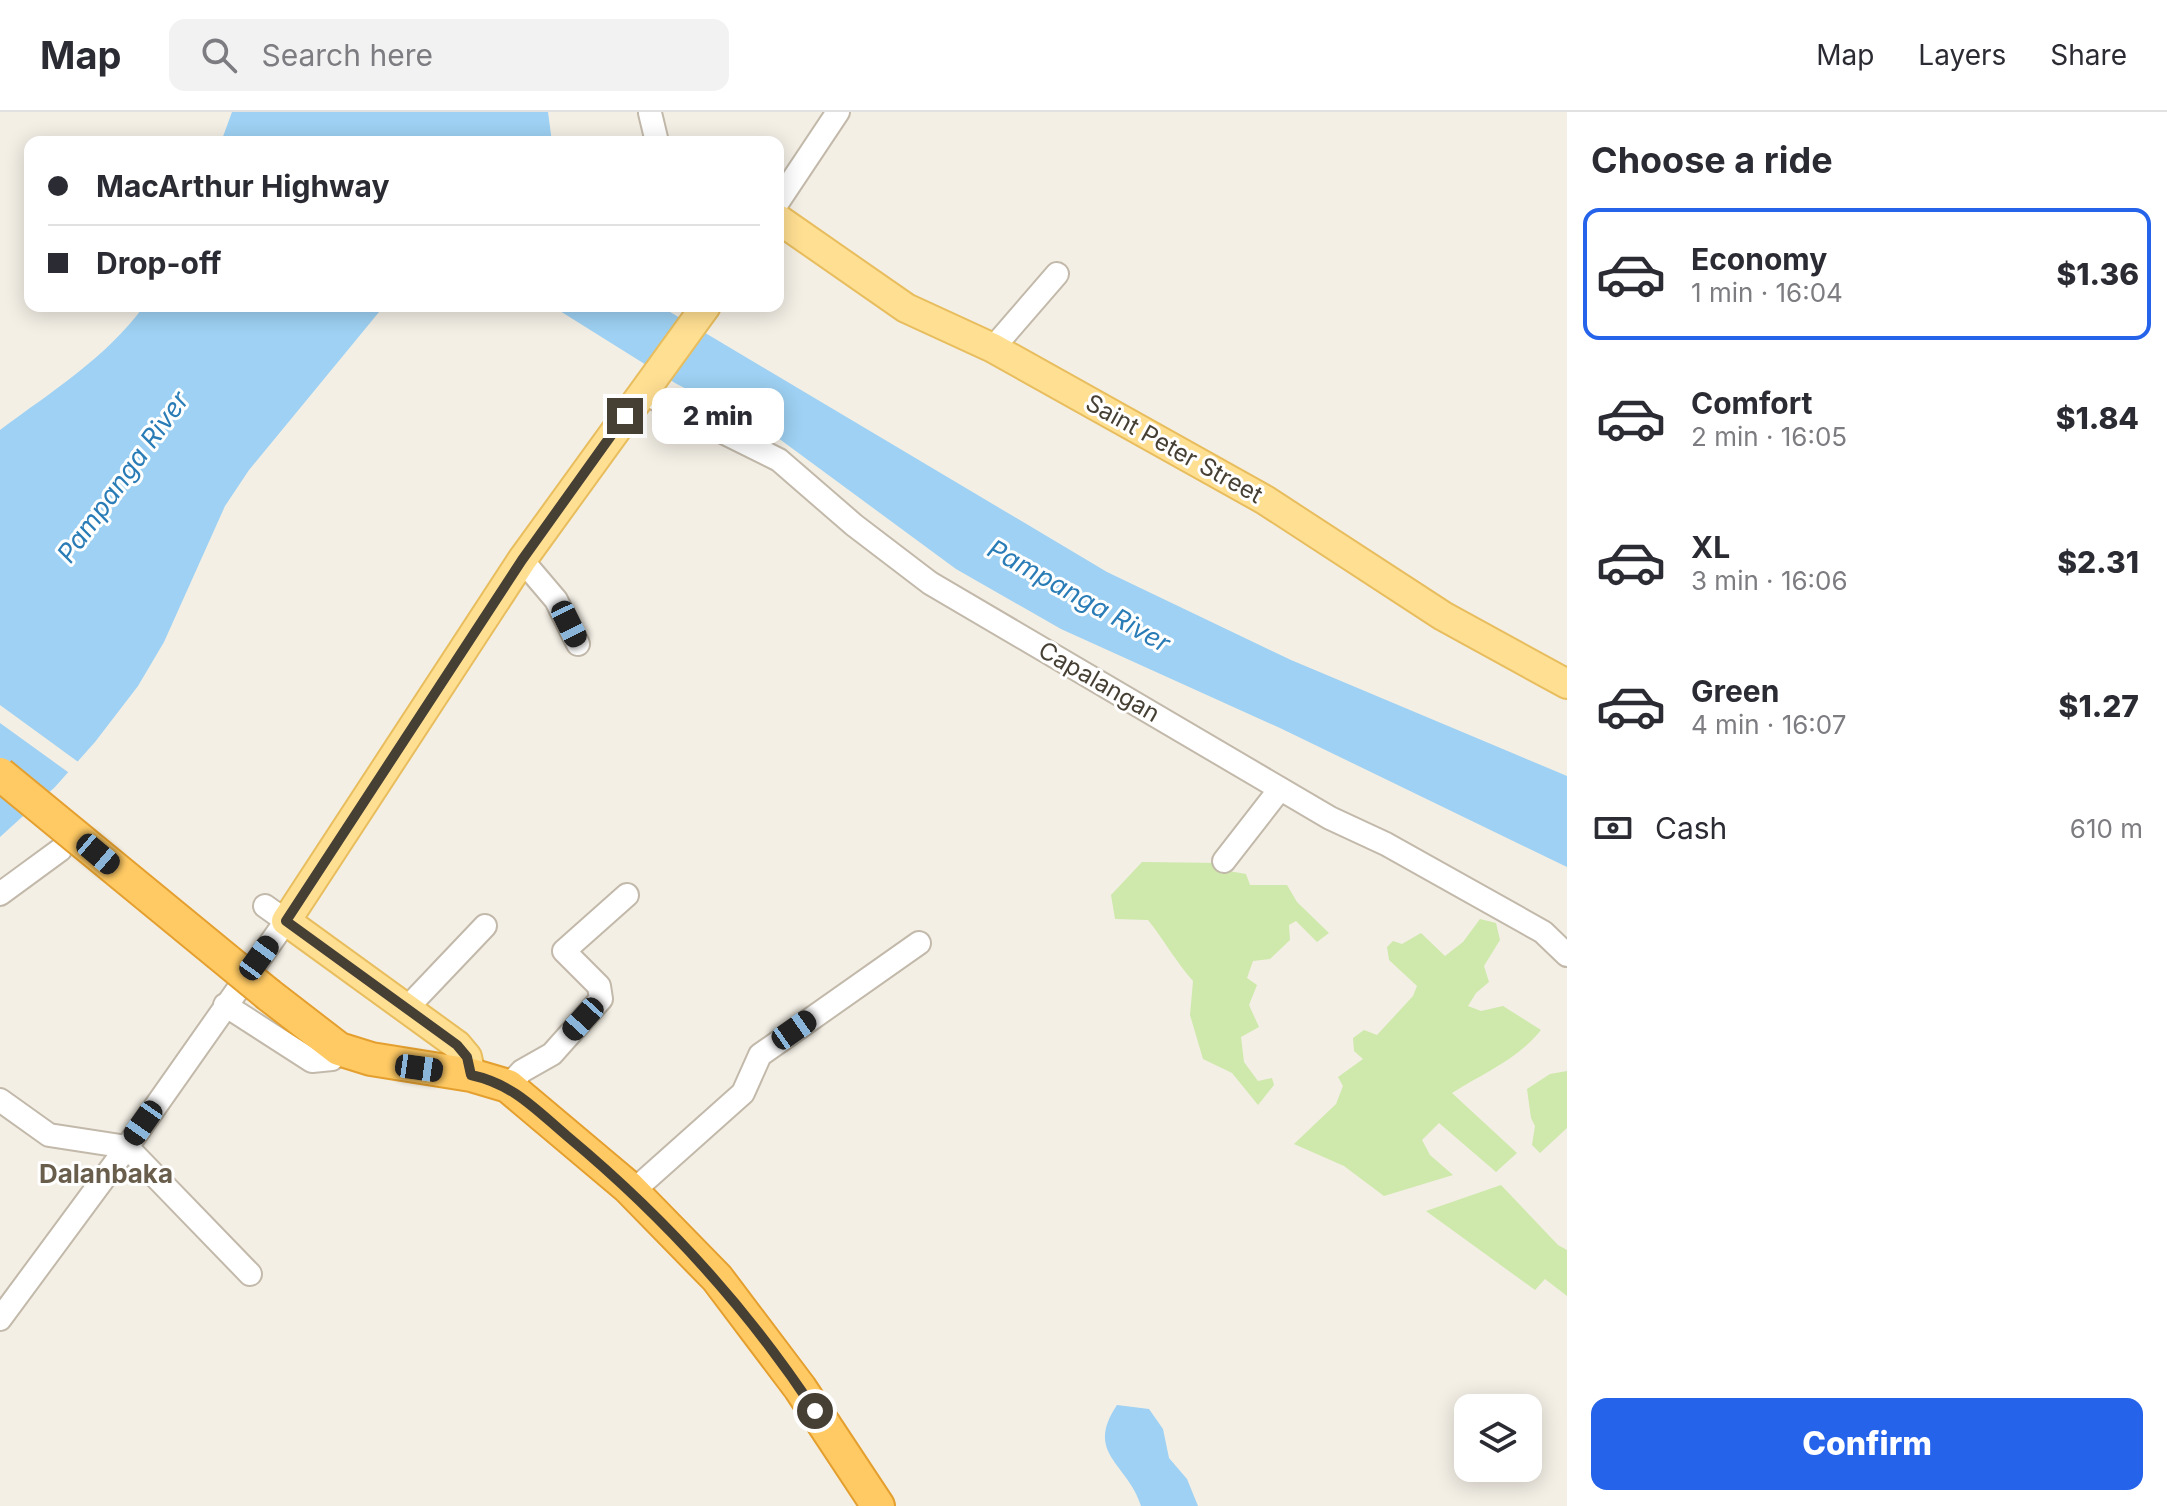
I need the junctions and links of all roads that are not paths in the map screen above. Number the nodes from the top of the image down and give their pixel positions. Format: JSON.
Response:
{"nodes":[{"id":1,"x":838,"y":112,"type":"edge"},
{"id":2,"x":650,"y":113,"type":"edge"},
{"id":3,"x":656,"y":136,"type":"edge"},
{"id":4,"x":784,"y":193,"type":"edge"},
{"id":5,"x":784,"y":223,"type":"edge"},
{"id":6,"x":1057,"y":274,"type":"dead end"},
{"id":7,"x":700,"y":314,"type":"edge"},
{"id":8,"x":993,"y":348,"type":"junction"},
{"id":9,"x":647,"y":386,"type":"junction"},
{"id":10,"x":522,"y":560,"type":"junction"},
{"id":11,"x":578,"y":644,"type":"dead end"},
{"id":12,"x":1567,"y":684,"type":"edge"},
{"id":13,"x":0,"y":774,"type":"edge"},
{"id":14,"x":1280,"y":789,"type":"junction"},
{"id":15,"x":60,"y":850,"type":"dead end"},
{"id":16,"x":1224,"y":861,"type":"dead end"},
{"id":17,"x":0,"y":894,"type":"edge"},
{"id":18,"x":627,"y":895,"type":"dead end"},
{"id":19,"x":275,"y":914,"type":"junction"},
{"id":20,"x":485,"y":926,"type":"dead end"},
{"id":21,"x":919,"y":943,"type":"dead end"},
{"id":22,"x":1567,"y":955,"type":"edge"},
{"id":23,"x":225,"y":1005,"type":"junction"},
{"id":24,"x":407,"y":1008,"type":"junction"},
{"id":25,"x":339,"y":1049,"type":"junction"},
{"id":26,"x":471,"y":1075,"type":"junction"},
{"id":27,"x":508,"y":1086,"type":"junction"},
{"id":28,"x":0,"y":1100,"type":"edge"},
{"id":29,"x":127,"y":1147,"type":"junction"},
{"id":30,"x":632,"y":1192,"type":"junction"},
{"id":31,"x":250,"y":1274,"type":"dead end"},
{"id":32,"x":0,"y":1319,"type":"edge"},
{"id":33,"x":878,"y":1506,"type":"edge"}],
"edges":[{"from":1,"to":4,"type":"street"},
{"from":2,"to":3,"type":"street"},
{"from":5,"to":8,"type":"main road","name":"Saint Peter Street"},
{"from":6,"to":8,"type":"street"},
{"from":7,"to":9,"type":"main road"},
{"from":8,"to":12,"type":"main road","name":"Saint Peter Street"},
{"from":9,"to":10,"type":"main road"},
{"from":9,"to":14,"type":"street","name":"Capalangan"},
{"from":10,"to":11,"type":"street"},
{"from":10,"to":19,"type":"main road"},
{"from":13,"to":25,"type":"highway","bridge":true},
{"from":14,"to":16,"type":"street"},
{"from":14,"to":22,"type":"street","name":"Capalangan"},
{"from":15,"to":17,"type":"street"},
{"from":18,"to":27,"type":"street"},
{"from":19,"to":23,"type":"street"},
{"from":19,"to":24,"type":"main road"},
{"from":20,"to":24,"type":"street"},
{"from":21,"to":30,"type":"street"},
{"from":23,"to":25,"type":"street"},
{"from":23,"to":29,"type":"street"},
{"from":24,"to":26,"type":"main road"},
{"from":25,"to":26,"type":"highway"},
{"from":26,"to":27,"type":"highway"},
{"from":27,"to":30,"type":"highway"},
{"from":28,"to":29,"type":"street"},
{"from":29,"to":31,"type":"street"},
{"from":29,"to":32,"type":"street"},
{"from":30,"to":33,"type":"highway"}]}
